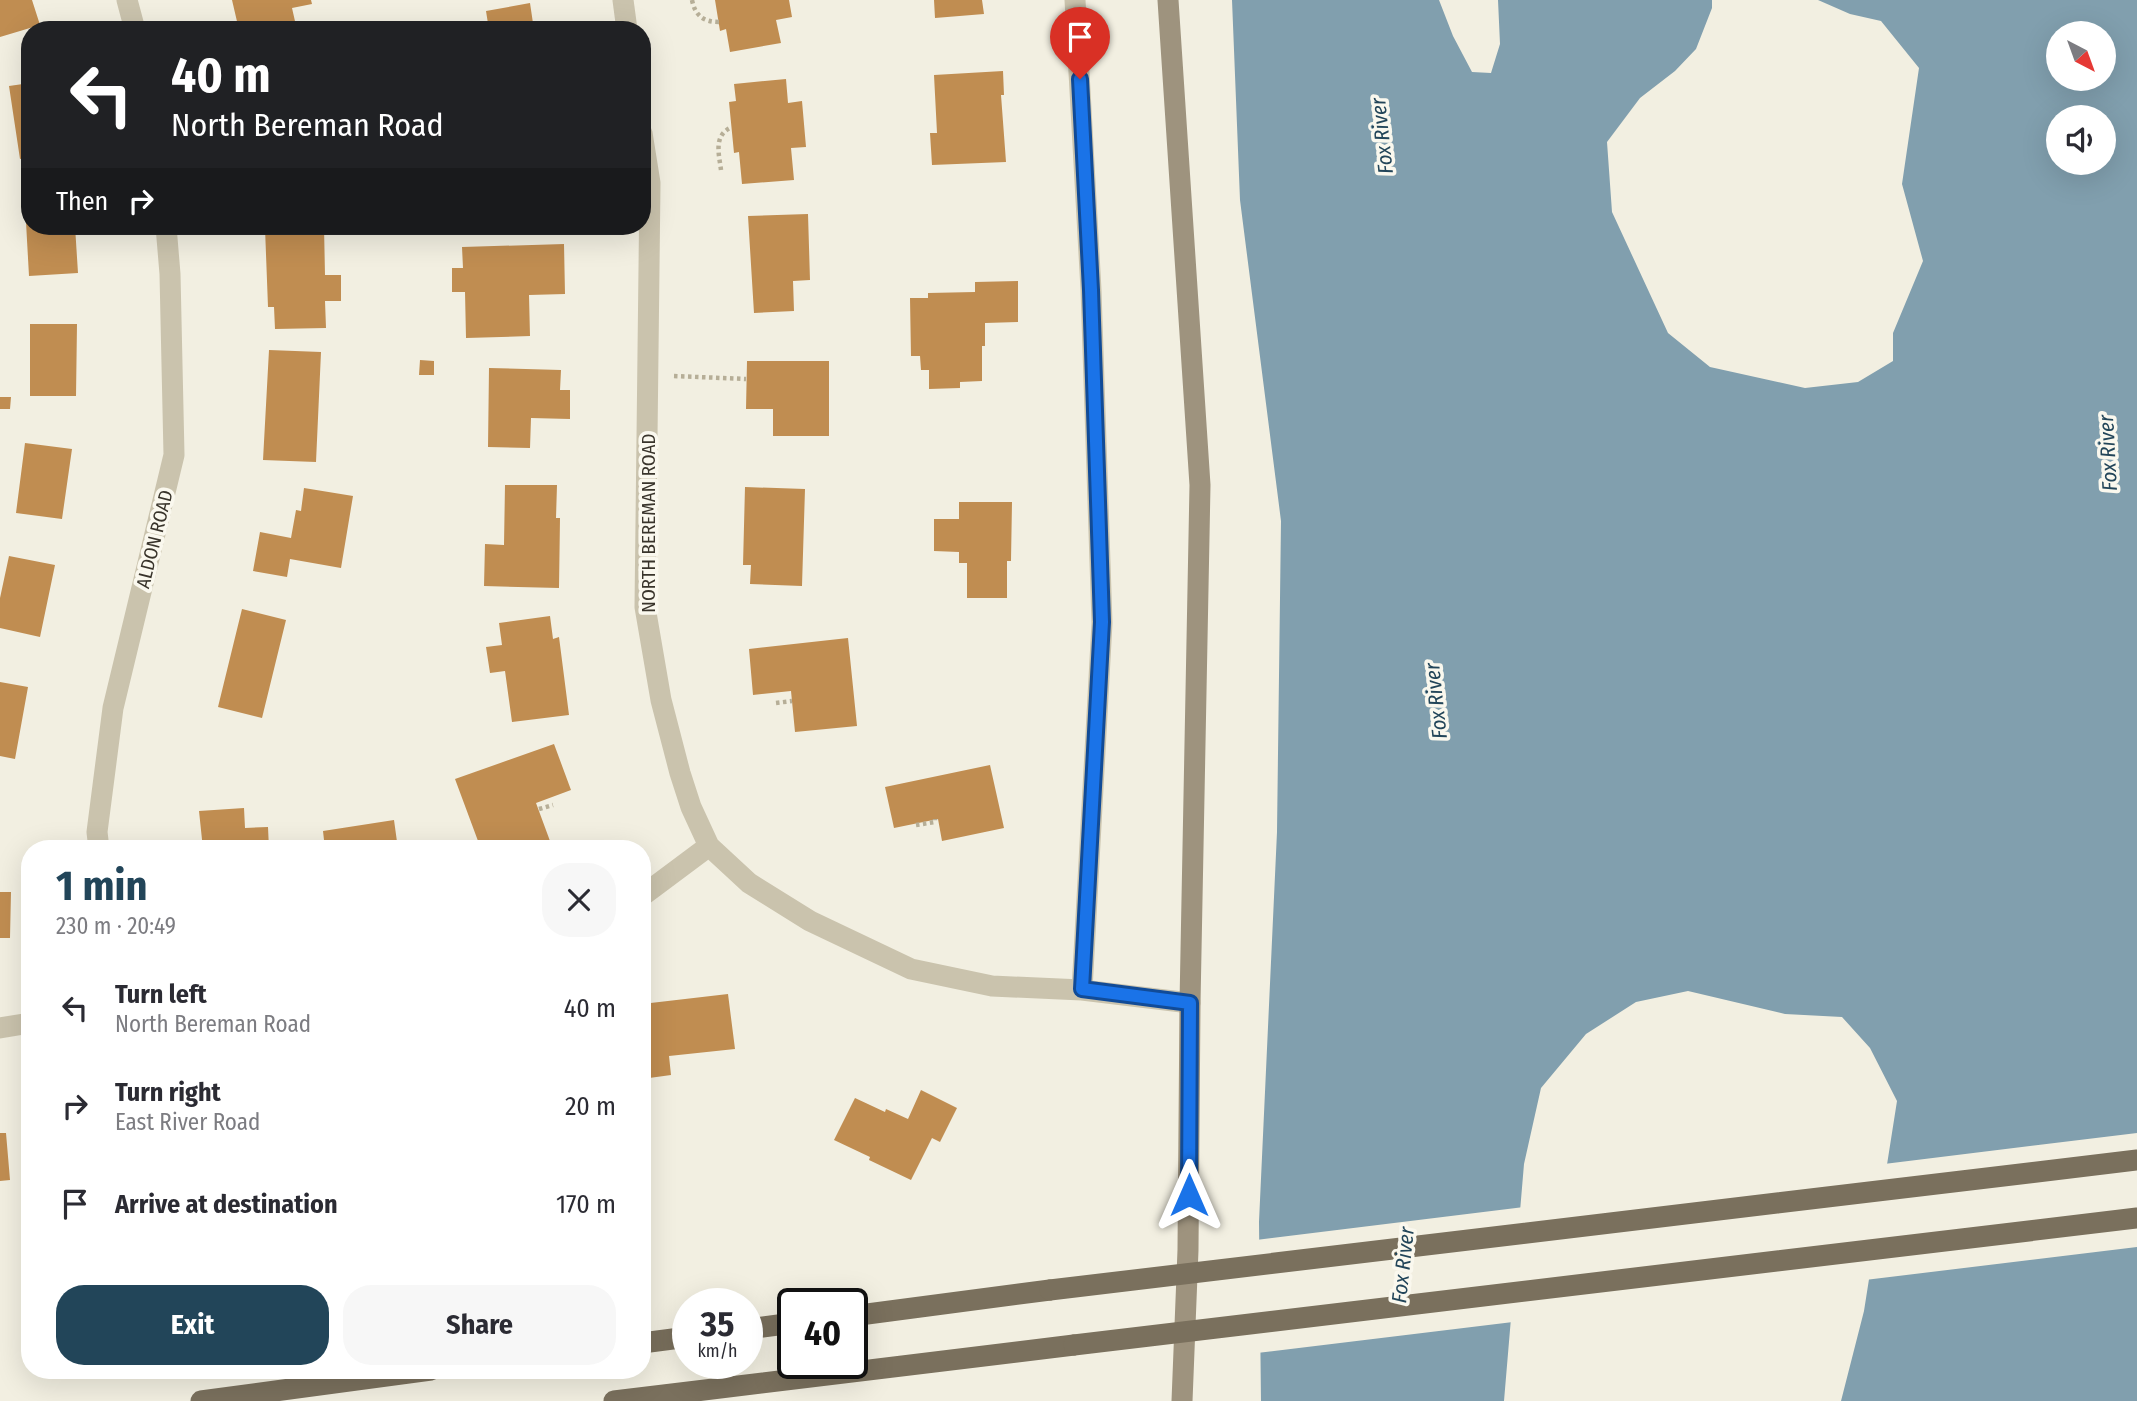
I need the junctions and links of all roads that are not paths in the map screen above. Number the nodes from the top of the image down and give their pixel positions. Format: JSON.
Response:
{"nodes":[{"id":1,"x":127,"y":0,"type":"edge"},
{"id":2,"x":623,"y":0,"type":"edge"},
{"id":3,"x":1075,"y":0,"type":"edge"},
{"id":4,"x":1168,"y":0,"type":"edge"},
{"id":5,"x":133,"y":21,"type":"edge"},
{"id":6,"x":626,"y":21,"type":"edge"},
{"id":7,"x":167,"y":235,"type":"edge"},
{"id":8,"x":649,"y":235,"type":"edge"},
{"id":9,"x":98,"y":840,"type":"edge"},
{"id":10,"x":709,"y":846,"type":"junction"},
{"id":11,"x":651,"y":889,"type":"edge"},
{"id":12,"x":1082,"y":989,"type":"junction"},
{"id":13,"x":1190,"y":1003,"type":"junction"},
{"id":14,"x":21,"y":1024,"type":"edge"},
{"id":15,"x":0,"y":1028,"type":"edge"},
{"id":16,"x":2137,"y":1160,"type":"edge"},
{"id":17,"x":2137,"y":1218,"type":"edge"},
{"id":18,"x":868,"y":1314,"type":"edge"},
{"id":19,"x":672,"y":1339,"type":"edge"},
{"id":20,"x":651,"y":1342,"type":"edge"},
{"id":21,"x":364,"y":1379,"type":"edge"},
{"id":22,"x":201,"y":1401,"type":"edge"},
{"id":23,"x":614,"y":1401,"type":"edge"},
{"id":24,"x":1182,"y":1401,"type":"edge"}],
"edges":[{"from":1,"to":5,"type":"street"},
{"from":2,"to":6,"type":"street"},
{"from":3,"to":12,"type":"street"},
{"from":4,"to":13,"type":"street"},
{"from":7,"to":9,"type":"street","name":"ALDON ROAD"},
{"from":8,"to":10,"type":"street","name":"NORTH BEREMAN ROAD"},
{"from":10,"to":11,"type":"street"},
{"from":10,"to":12,"type":"street","name":"NORTH BEREMAN ROAD"},
{"from":12,"to":13,"type":"street","name":"NORTH BEREMAN ROAD"},
{"from":13,"to":24,"type":"street"},
{"from":14,"to":15,"type":"street"},
{"from":16,"to":18,"type":"main road","bridge":true},
{"from":17,"to":23,"type":"main road","bridge":true},
{"from":19,"to":20,"type":"main road"},
{"from":21,"to":22,"type":"main road"}]}
